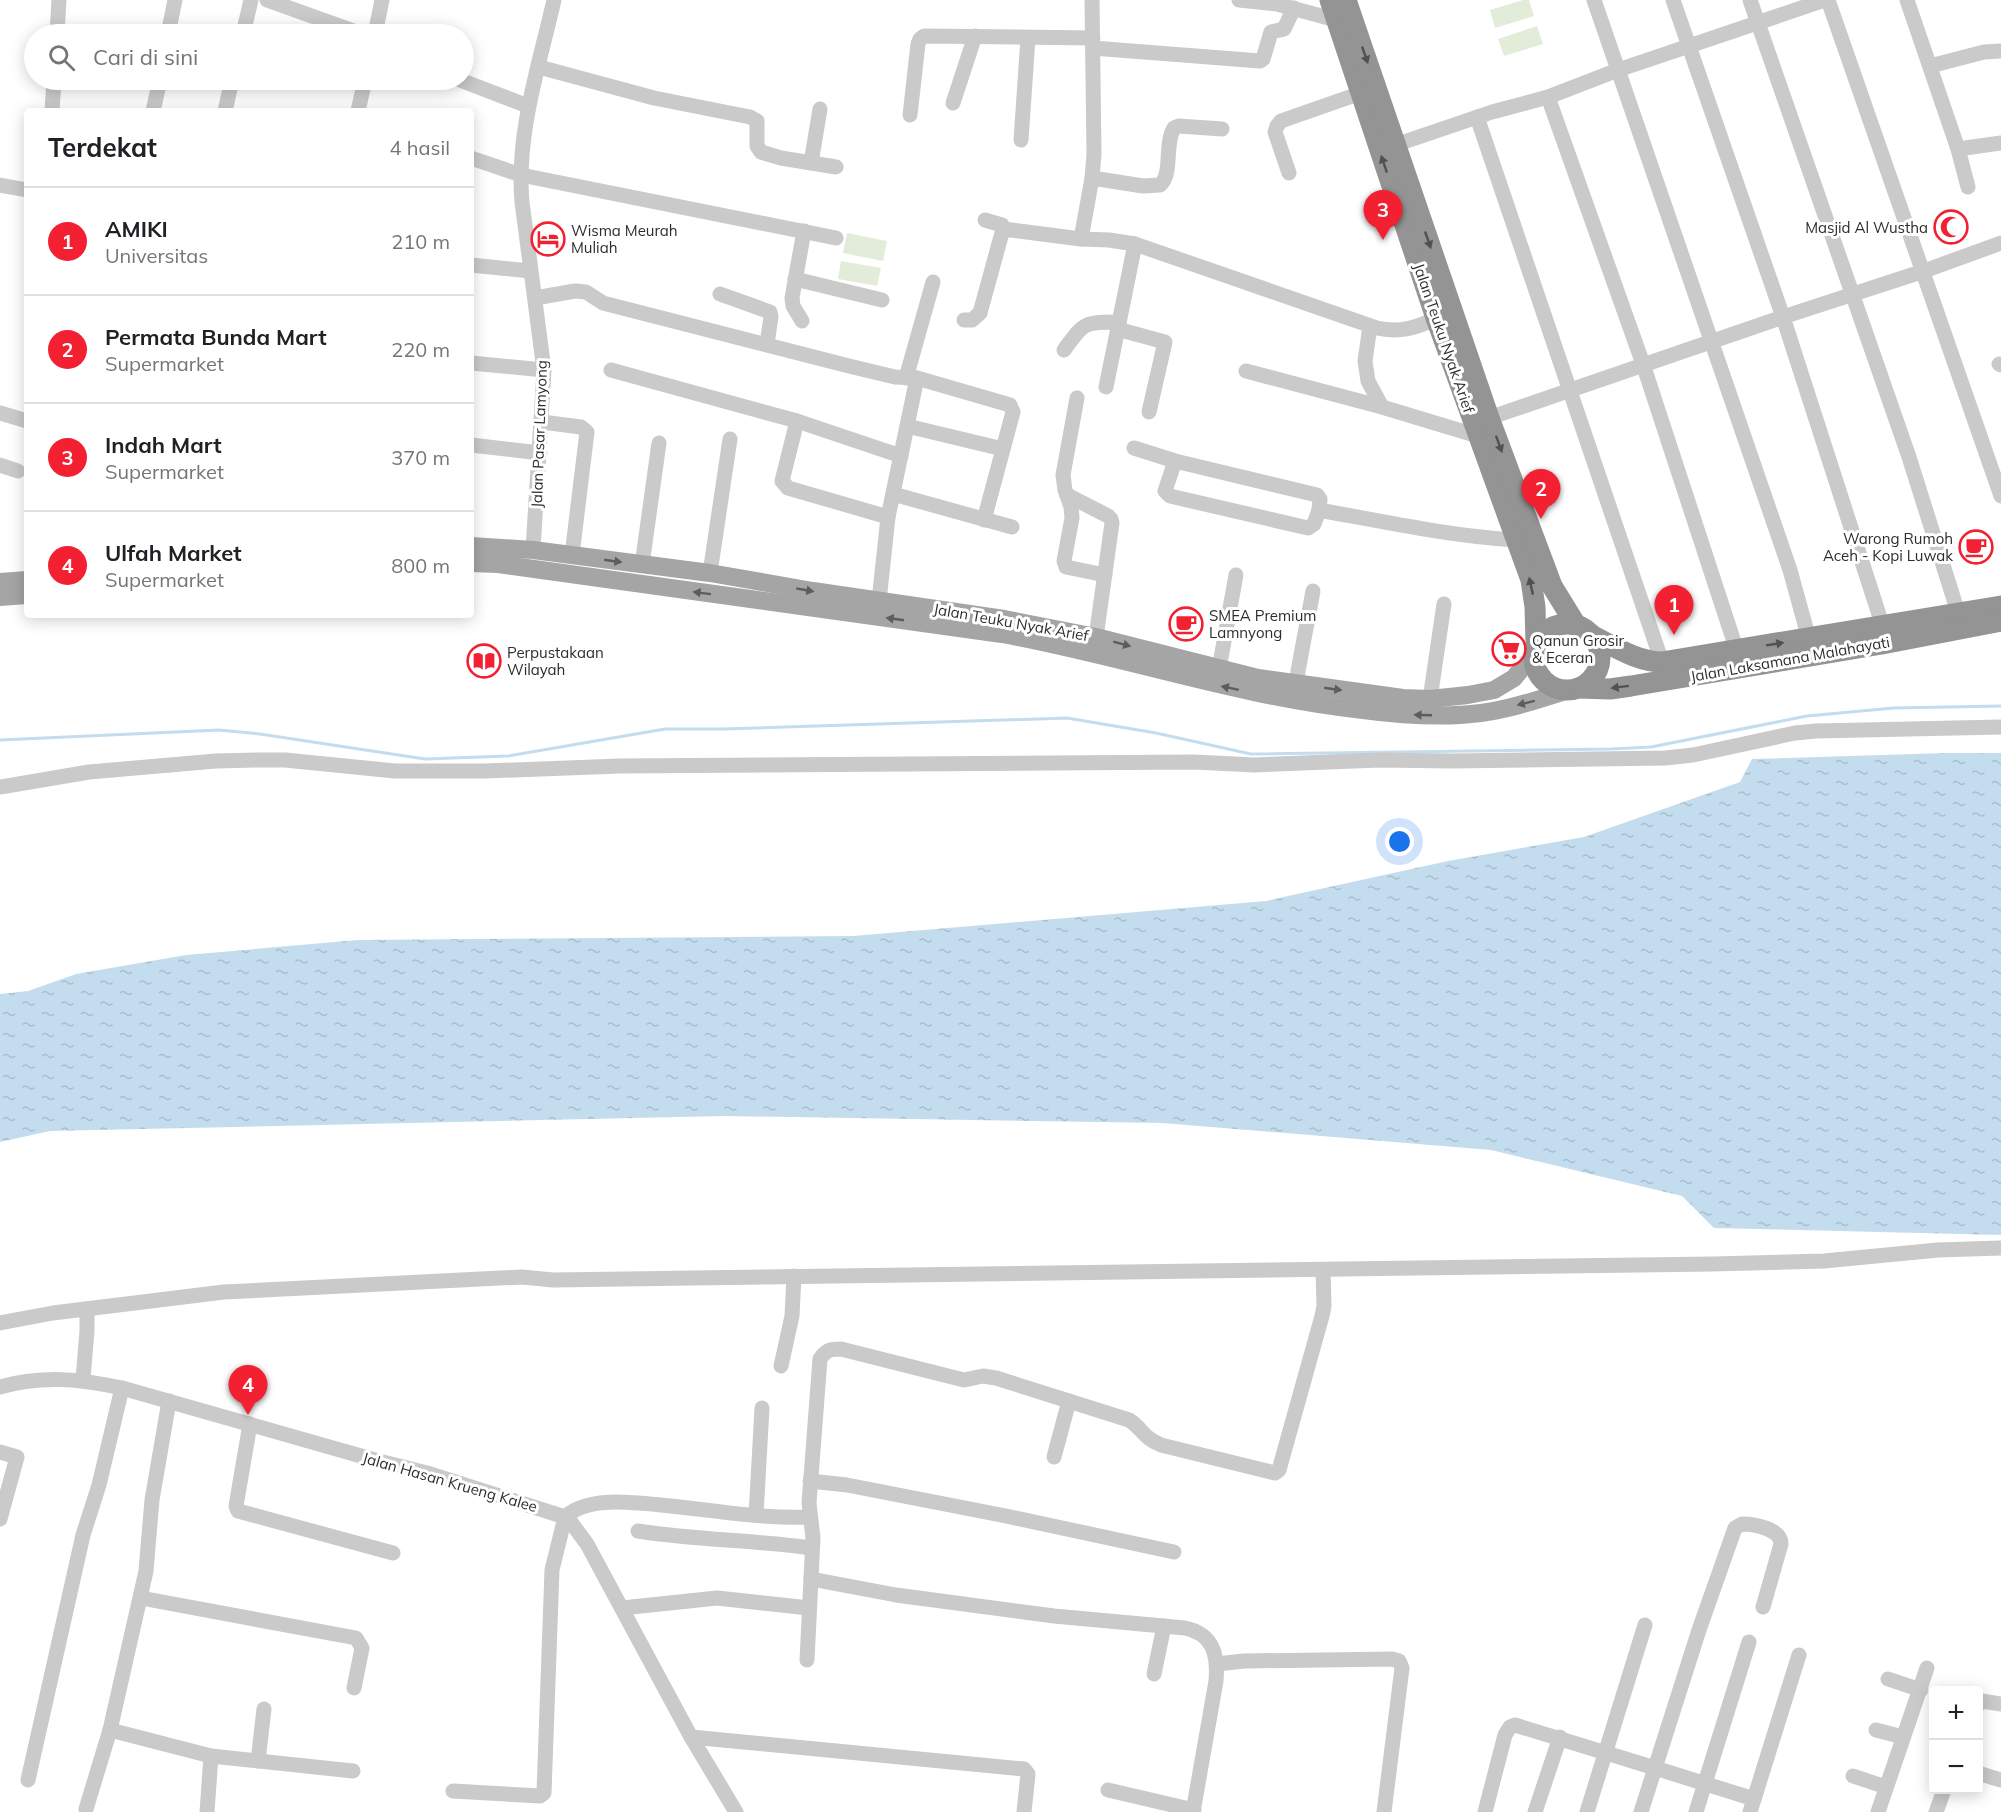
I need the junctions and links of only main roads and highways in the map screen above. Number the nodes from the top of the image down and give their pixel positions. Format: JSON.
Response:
{"nodes":[{"id":1,"x":1330,"y":0,"type":"edge"},
{"id":2,"x":1346,"y":0,"type":"edge"},
{"id":3,"x":474,"y":546,"type":"edge"},
{"id":4,"x":474,"y":563,"type":"edge"},
{"id":5,"x":24,"y":580,"type":"edge"},
{"id":6,"x":0,"y":582,"type":"edge"},
{"id":7,"x":24,"y":595,"type":"edge"},
{"id":8,"x":0,"y":597,"type":"edge"},
{"id":9,"x":2001,"y":606,"type":"edge"},
{"id":10,"x":1961,"y":620,"type":"junction"},
{"id":11,"x":2001,"y":621,"type":"edge"},
{"id":12,"x":1576,"y":624,"type":"junction"},
{"id":13,"x":1003,"y":627,"type":"junction"},
{"id":14,"x":1593,"y":636,"type":"junction"},
{"id":15,"x":1535,"y":649,"type":"junction"},
{"id":16,"x":1574,"y":689,"type":"junction"}],
"edges":[{"from":15,"to":1,"type":"highway","name":"Jalan Teuku Nyak Arief","one_way":true},
{"from":2,"to":12,"type":"highway","name":"Jalan Teuku Nyak Arief","one_way":true},
{"from":3,"to":13,"type":"main road","name":"Jalan Teuku Nyak Arief","one_way":true},
{"from":13,"to":4,"type":"main road","name":"Jalan Teuku Nyak Arief","one_way":true},
{"from":5,"to":6,"type":"main road"},
{"from":7,"to":8,"type":"main road"},
{"from":9,"to":10,"type":"highway","name":"Jalan Laksamana Malahayati"},
{"from":10,"to":11,"type":"highway","name":"Jalan Laksamana Malahayati"},
{"from":14,"to":10,"type":"highway","name":"Jalan Laksamana Malahayati","one_way":true},
{"from":10,"to":16,"type":"highway","name":"Jalan Laksamana Malahayati","one_way":true},
{"from":12,"to":14,"type":"highway"},
{"from":12,"to":15,"type":"highway"},
{"from":13,"to":15,"type":"main road","name":"Jalan Teuku Nyak Arief","one_way":true},
{"from":16,"to":13,"type":"main road","name":"Jalan Teuku Nyak Arief","one_way":true},
{"from":14,"to":16,"type":"highway"},
{"from":15,"to":16,"type":"highway"}]}
